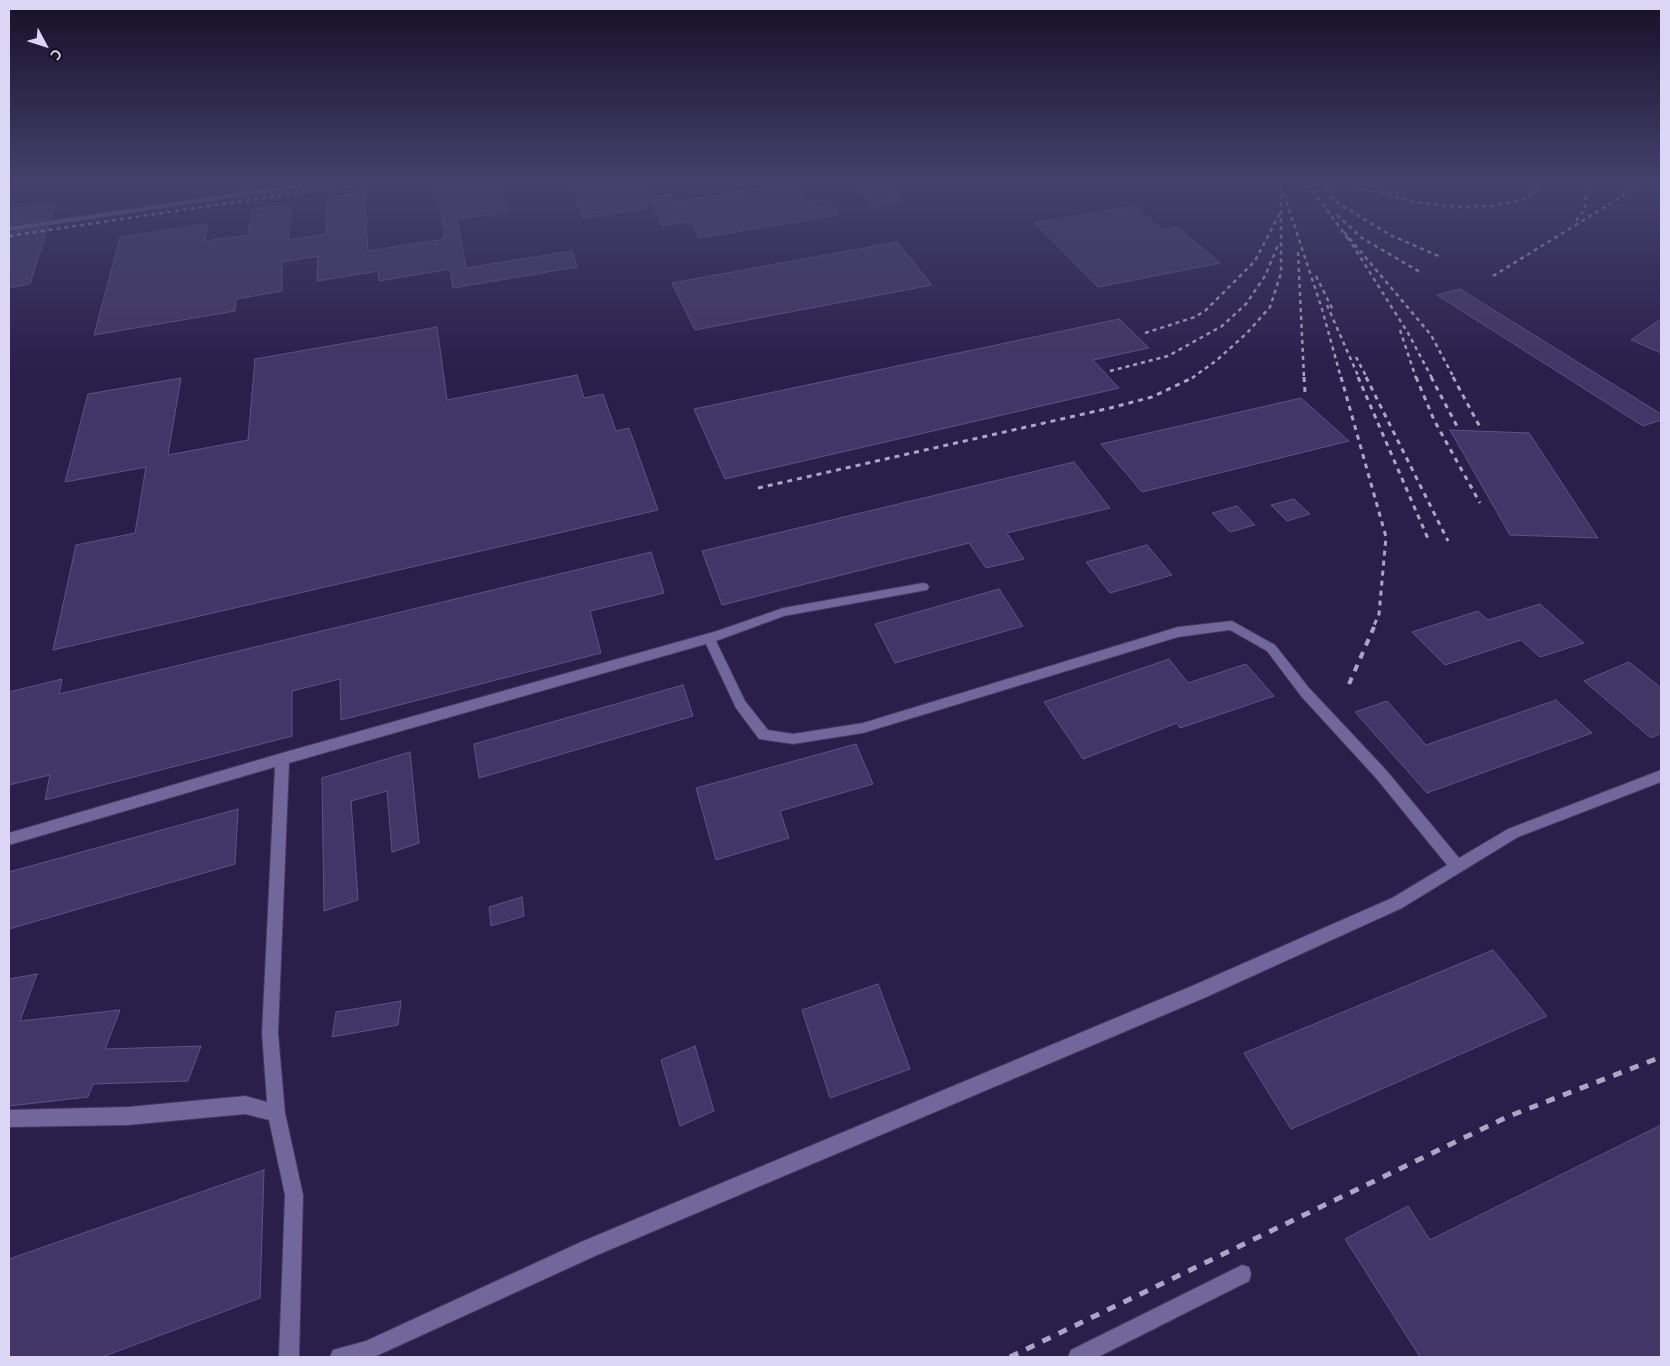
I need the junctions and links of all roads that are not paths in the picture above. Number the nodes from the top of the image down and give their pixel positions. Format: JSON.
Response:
{"nodes":[{"id":1,"x":923,"y":587,"type":"dead end"},
{"id":2,"x":710,"y":638,"type":"junction"},
{"id":3,"x":282,"y":759,"type":"junction"},
{"id":4,"x":1661,"y":776,"type":"edge"},
{"id":5,"x":9,"y":839,"type":"edge"},
{"id":6,"x":1458,"y":867,"type":"junction"},
{"id":7,"x":276,"y":1113,"type":"junction"},
{"id":8,"x":9,"y":1119,"type":"edge"},
{"id":9,"x":1242,"y":1274,"type":"dead end"},
{"id":10,"x":289,"y":1357,"type":"edge"},
{"id":11,"x":340,"y":1357,"type":"edge"},
{"id":12,"x":1078,"y":1357,"type":"edge"}],
"edges":[{"from":1,"to":2,"type":"lane"},
{"from":2,"to":3,"type":"lane"},
{"from":2,"to":6,"type":"lane"},
{"from":3,"to":5,"type":"lane"},
{"from":3,"to":7,"type":"lane"},
{"from":4,"to":6,"type":"lane"},
{"from":6,"to":11,"type":"lane"},
{"from":7,"to":8,"type":"lane"},
{"from":7,"to":10,"type":"lane"},
{"from":9,"to":12,"type":"lane"}]}
